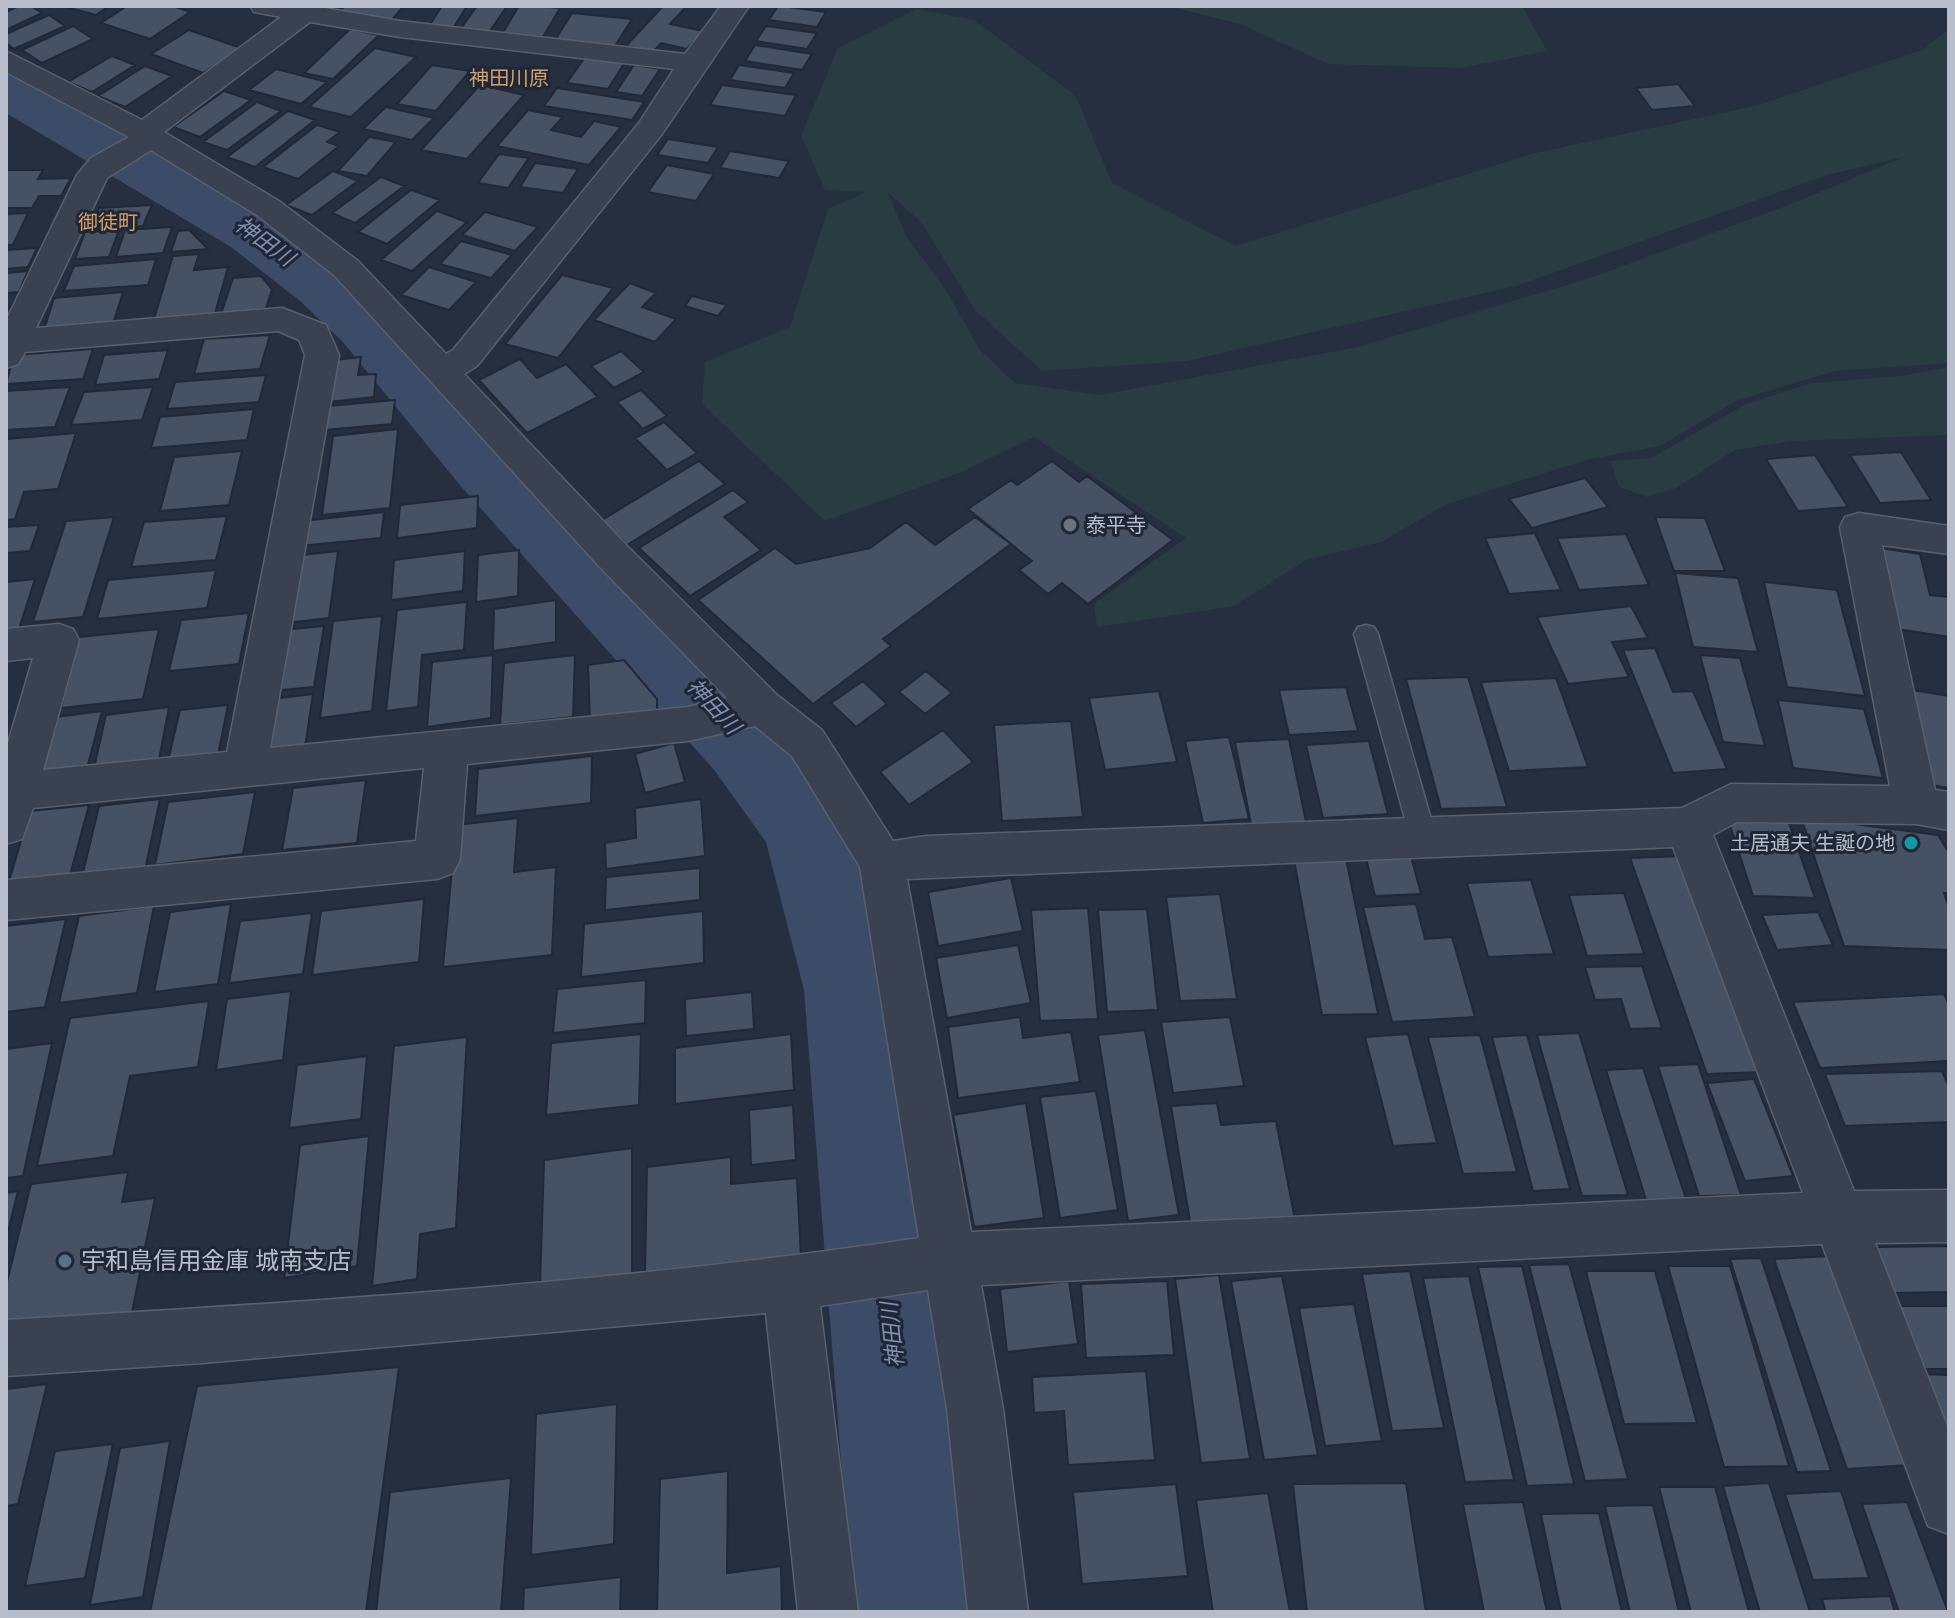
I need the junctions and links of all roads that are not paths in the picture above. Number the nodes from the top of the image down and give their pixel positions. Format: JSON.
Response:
{"nodes":[{"id":1,"x":264,"y":6,"type":"edge"},
{"id":2,"x":735,"y":6,"type":"edge"},
{"id":3,"x":304,"y":13,"type":"junction"},
{"id":4,"x":693,"y":63,"type":"junction"},
{"id":5,"x":8,"y":65,"type":"edge"},
{"id":6,"x":145,"y":137,"type":"junction"},
{"id":7,"x":9,"y":349,"type":"edge"},
{"id":8,"x":444,"y":370,"type":"junction"},
{"id":9,"x":1949,"y":540,"type":"edge"},
{"id":10,"x":1366,"y":634,"type":"dead end"},
{"id":11,"x":6,"y":645,"type":"edge"},
{"id":12,"x":756,"y":710,"type":"junction"},
{"id":13,"x":447,"y":751,"type":"junction"},
{"id":14,"x":245,"y":769,"type":"junction"},
{"id":15,"x":11,"y":808,"type":"edge"},
{"id":16,"x":1933,"y":808,"type":"edge"},
{"id":17,"x":1688,"y":827,"type":"junction"},
{"id":18,"x":1423,"y":837,"type":"junction"},
{"id":19,"x":882,"y":863,"type":"junction"},
{"id":20,"x":6,"y":900,"type":"edge"},
{"id":21,"x":1949,"y":1216,"type":"edge"},
{"id":22,"x":1840,"y":1217,"type":"junction"},
{"id":23,"x":938,"y":1263,"type":"junction"},
{"id":24,"x":812,"y":1281,"type":"junction"},
{"id":25,"x":6,"y":1348,"type":"edge"},
{"id":26,"x":1949,"y":1505,"type":"edge"},
{"id":27,"x":828,"y":1612,"type":"edge"},
{"id":28,"x":998,"y":1612,"type":"edge"}],
"edges":[{"from":1,"to":3,"type":"street"},
{"from":2,"to":4,"type":"street"},
{"from":3,"to":4,"type":"street"},
{"from":3,"to":6,"type":"street"},
{"from":4,"to":8,"type":"street"},
{"from":5,"to":6,"type":"street"},
{"from":6,"to":7,"type":"street"},
{"from":6,"to":8,"type":"street"},
{"from":7,"to":14,"type":"street"},
{"from":8,"to":12,"type":"street"},
{"from":9,"to":16,"type":"street"},
{"from":10,"to":18,"type":"lane"},
{"from":11,"to":15,"type":"street"},
{"from":12,"to":13,"type":"street"},
{"from":12,"to":19,"type":"street"},
{"from":13,"to":14,"type":"street"},
{"from":13,"to":20,"type":"street"},
{"from":14,"to":15,"type":"street"},
{"from":16,"to":17,"type":"street"},
{"from":17,"to":18,"type":"street"},
{"from":17,"to":22,"type":"street"},
{"from":18,"to":19,"type":"street"},
{"from":19,"to":23,"type":"street"},
{"from":21,"to":22,"type":"street"},
{"from":22,"to":23,"type":"street"},
{"from":22,"to":26,"type":"street"},
{"from":23,"to":24,"type":"street"},
{"from":23,"to":28,"type":"street"},
{"from":24,"to":25,"type":"street"},
{"from":24,"to":27,"type":"street"}]}
